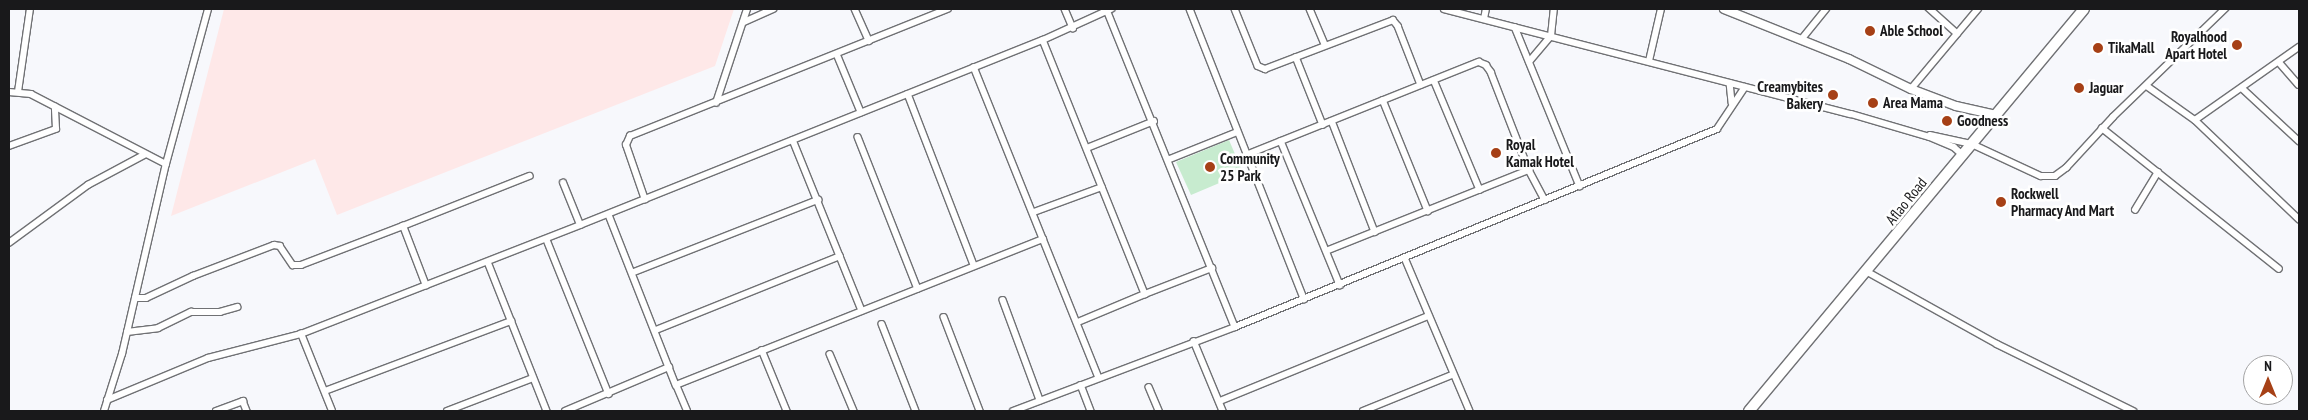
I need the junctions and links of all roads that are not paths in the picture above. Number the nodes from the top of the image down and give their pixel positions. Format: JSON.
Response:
{"nodes":[{"id":1,"x":30,"y":9,"type":"edge"},
{"id":2,"x":208,"y":9,"type":"edge"},
{"id":3,"x":747,"y":9,"type":"edge"},
{"id":4,"x":773,"y":9,"type":"edge"},
{"id":5,"x":856,"y":9,"type":"edge"},
{"id":6,"x":948,"y":9,"type":"edge"},
{"id":7,"x":1065,"y":9,"type":"edge"},
{"id":8,"x":1190,"y":9,"type":"edge"},
{"id":9,"x":1235,"y":9,"type":"edge"},
{"id":10,"x":1310,"y":9,"type":"edge"},
{"id":11,"x":1444,"y":9,"type":"edge"},
{"id":12,"x":1486,"y":9,"type":"edge"},
{"id":13,"x":1554,"y":9,"type":"edge"},
{"id":14,"x":1661,"y":9,"type":"edge"},
{"id":15,"x":1724,"y":9,"type":"edge"},
{"id":16,"x":1826,"y":9,"type":"edge"},
{"id":17,"x":1929,"y":9,"type":"edge"},
{"id":18,"x":1978,"y":9,"type":"edge"},
{"id":19,"x":2084,"y":9,"type":"edge"},
{"id":20,"x":2225,"y":9,"type":"edge"},
{"id":21,"x":1109,"y":10,"type":"edge"},
{"id":22,"x":1484,"y":19,"type":"junction"},
{"id":23,"x":744,"y":22,"type":"junction"},
{"id":24,"x":1514,"y":26,"type":"junction"},
{"id":25,"x":1073,"y":28,"type":"junction"},
{"id":26,"x":1957,"y":34,"type":"junction"},
{"id":27,"x":1551,"y":36,"type":"junction"},
{"id":28,"x":1043,"y":40,"type":"junction"},
{"id":29,"x":1801,"y":40,"type":"junction"},
{"id":30,"x":869,"y":42,"type":"junction"},
{"id":31,"x":1324,"y":45,"type":"junction"},
{"id":32,"x":2299,"y":47,"type":"edge"},
{"id":33,"x":837,"y":54,"type":"junction"},
{"id":34,"x":1296,"y":57,"type":"junction"},
{"id":35,"x":1649,"y":61,"type":"junction"},
{"id":36,"x":1529,"y":62,"type":"junction"},
{"id":37,"x":2279,"y":62,"type":"junction"},
{"id":38,"x":974,"y":67,"type":"junction"},
{"id":39,"x":1434,"y":80,"type":"junction"},
{"id":40,"x":1730,"y":83,"type":"junction"},
{"id":41,"x":1421,"y":85,"type":"junction"},
{"id":42,"x":2299,"y":85,"type":"edge"},
{"id":43,"x":1745,"y":86,"type":"junction"},
{"id":44,"x":2147,"y":86,"type":"junction"},
{"id":45,"x":2242,"y":88,"type":"junction"},
{"id":46,"x":1911,"y":89,"type":"junction"},
{"id":47,"x":9,"y":92,"type":"edge"},
{"id":48,"x":18,"y":92,"type":"junction"},
{"id":49,"x":908,"y":94,"type":"junction"},
{"id":50,"x":1383,"y":100,"type":"junction"},
{"id":51,"x":716,"y":103,"type":"junction"},
{"id":52,"x":1732,"y":103,"type":"junction"},
{"id":53,"x":55,"y":107,"type":"junction"},
{"id":54,"x":861,"y":112,"type":"junction"},
{"id":55,"x":1996,"y":115,"type":"junction"},
{"id":56,"x":2195,"y":120,"type":"junction"},
{"id":57,"x":1332,"y":121,"type":"junction"},
{"id":58,"x":1154,"y":122,"type":"junction"},
{"id":59,"x":1323,"y":125,"type":"junction"},
{"id":60,"x":1896,"y":127,"type":"junction"},
{"id":61,"x":2102,"y":128,"type":"junction"},
{"id":62,"x":1237,"y":132,"type":"junction"},
{"id":63,"x":858,"y":137,"type":"dead end"},
{"id":64,"x":794,"y":140,"type":"junction"},
{"id":65,"x":1281,"y":141,"type":"junction"},
{"id":66,"x":2299,"y":142,"type":"edge"},
{"id":67,"x":9,"y":146,"type":"edge"},
{"id":68,"x":1087,"y":148,"type":"junction"},
{"id":69,"x":1967,"y":150,"type":"junction"},
{"id":70,"x":144,"y":155,"type":"junction"},
{"id":71,"x":1246,"y":155,"type":"junction"},
{"id":72,"x":1170,"y":159,"type":"junction"},
{"id":73,"x":166,"y":164,"type":"junction"},
{"id":74,"x":1529,"y":170,"type":"junction"},
{"id":75,"x":2158,"y":172,"type":"junction"},
{"id":76,"x":529,"y":176,"type":"dead end"},
{"id":77,"x":563,"y":183,"type":"dead end"},
{"id":78,"x":1580,"y":186,"type":"junction"},
{"id":79,"x":1102,"y":187,"type":"junction"},
{"id":80,"x":1480,"y":190,"type":"junction"},
{"id":81,"x":645,"y":200,"type":"junction"},
{"id":82,"x":818,"y":200,"type":"junction"},
{"id":83,"x":1545,"y":200,"type":"junction"},
{"id":84,"x":2135,"y":210,"type":"dead end"},
{"id":85,"x":1428,"y":211,"type":"junction"},
{"id":86,"x":1034,"y":212,"type":"junction"},
{"id":87,"x":609,"y":215,"type":"junction"},
{"id":88,"x":2299,"y":219,"type":"edge"},
{"id":89,"x":580,"y":225,"type":"junction"},
{"id":90,"x":403,"y":226,"type":"junction"},
{"id":91,"x":1375,"y":232,"type":"junction"},
{"id":92,"x":1043,"y":239,"type":"junction"},
{"id":93,"x":546,"y":240,"type":"junction"},
{"id":94,"x":9,"y":243,"type":"edge"},
{"id":95,"x":1326,"y":252,"type":"junction"},
{"id":96,"x":840,"y":256,"type":"junction"},
{"id":97,"x":1405,"y":258,"type":"junction"},
{"id":98,"x":488,"y":262,"type":"junction"},
{"id":99,"x":974,"y":266,"type":"junction"},
{"id":100,"x":1212,"y":268,"type":"junction"},
{"id":101,"x":2279,"y":269,"type":"dead end"},
{"id":102,"x":1866,"y":271,"type":"junction"},
{"id":103,"x":634,"y":272,"type":"junction"},
{"id":104,"x":1340,"y":285,"type":"junction"},
{"id":105,"x":426,"y":286,"type":"junction"},
{"id":106,"x":918,"y":289,"type":"junction"},
{"id":107,"x":1145,"y":294,"type":"junction"},
{"id":108,"x":135,"y":298,"type":"junction"},
{"id":109,"x":1304,"y":299,"type":"junction"},
{"id":110,"x":1002,"y":300,"type":"dead end"},
{"id":111,"x":237,"y":307,"type":"dead end"},
{"id":112,"x":862,"y":311,"type":"junction"},
{"id":113,"x":1428,"y":316,"type":"junction"},
{"id":114,"x":944,"y":317,"type":"dead end"},
{"id":115,"x":511,"y":321,"type":"junction"},
{"id":116,"x":1078,"y":322,"type":"junction"},
{"id":117,"x":882,"y":324,"type":"dead end"},
{"id":118,"x":1235,"y":327,"type":"junction"},
{"id":119,"x":656,"y":330,"type":"junction"},
{"id":120,"x":127,"y":332,"type":"junction"},
{"id":121,"x":301,"y":334,"type":"junction"},
{"id":122,"x":1194,"y":341,"type":"junction"},
{"id":123,"x":762,"y":350,"type":"junction"},
{"id":124,"x":830,"y":354,"type":"dead end"},
{"id":125,"x":669,"y":367,"type":"junction"},
{"id":126,"x":1452,"y":375,"type":"junction"},
{"id":127,"x":533,"y":378,"type":"junction"},
{"id":128,"x":1099,"y":378,"type":"junction"},
{"id":129,"x":676,"y":385,"type":"junction"},
{"id":130,"x":1081,"y":385,"type":"junction"},
{"id":131,"x":1149,"y":388,"type":"dead end"},
{"id":132,"x":325,"y":391,"type":"junction"},
{"id":133,"x":609,"y":394,"type":"junction"},
{"id":134,"x":106,"y":400,"type":"junction"},
{"id":135,"x":1040,"y":400,"type":"junction"},
{"id":136,"x":1220,"y":401,"type":"junction"},
{"id":137,"x":104,"y":411,"type":"edge"},
{"id":138,"x":216,"y":411,"type":"edge"},
{"id":139,"x":247,"y":411,"type":"edge"},
{"id":140,"x":332,"y":411,"type":"edge"},
{"id":141,"x":447,"y":411,"type":"edge"},
{"id":142,"x":547,"y":411,"type":"edge"},
{"id":143,"x":565,"y":411,"type":"edge"},
{"id":144,"x":687,"y":411,"type":"edge"},
{"id":145,"x":786,"y":411,"type":"edge"},
{"id":146,"x":854,"y":411,"type":"edge"},
{"id":147,"x":916,"y":411,"type":"edge"},
{"id":148,"x":980,"y":411,"type":"edge"},
{"id":149,"x":1013,"y":411,"type":"edge"},
{"id":150,"x":1091,"y":411,"type":"edge"},
{"id":151,"x":1159,"y":411,"type":"edge"},
{"id":152,"x":1224,"y":411,"type":"edge"},
{"id":153,"x":1363,"y":411,"type":"edge"},
{"id":154,"x":1470,"y":411,"type":"edge"},
{"id":155,"x":1749,"y":411,"type":"edge"},
{"id":156,"x":2133,"y":411,"type":"edge"}],
"edges":[{"from":1,"to":48,"type":"street"},
{"from":2,"to":73,"type":"street"},
{"from":3,"to":23,"type":"street"},
{"from":4,"to":23,"type":"street"},
{"from":5,"to":30,"type":"street"},
{"from":6,"to":30,"type":"street"},
{"from":7,"to":25,"type":"street"},
{"from":8,"to":62,"type":"street"},
{"from":9,"to":34,"type":"street"},
{"from":10,"to":31,"type":"street"},
{"from":11,"to":22,"type":"street"},
{"from":12,"to":22,"type":"street"},
{"from":13,"to":27,"type":"street"},
{"from":14,"to":35,"type":"street"},
{"from":15,"to":29,"type":"street"},
{"from":16,"to":29,"type":"street"},
{"from":17,"to":26,"type":"street"},
{"from":18,"to":26,"type":"street"},
{"from":19,"to":55,"type":"highway","name":"Aflao Road"},
{"from":20,"to":44,"type":"street"},
{"from":21,"to":25,"type":"street"},
{"from":21,"to":58,"type":"street"},
{"from":22,"to":24,"type":"street"},
{"from":23,"to":51,"type":"street"},
{"from":24,"to":27,"type":"street"},
{"from":24,"to":36,"type":"street"},
{"from":25,"to":28,"type":"street"},
{"from":26,"to":46,"type":"street"},
{"from":27,"to":35,"type":"street"},
{"from":27,"to":36,"type":"street"},
{"from":28,"to":38,"type":"street"},
{"from":28,"to":68,"type":"street"},
{"from":29,"to":46,"type":"street"},
{"from":30,"to":33,"type":"street"},
{"from":31,"to":34,"type":"street"},
{"from":31,"to":41,"type":"street"},
{"from":32,"to":37,"type":"street"},
{"from":33,"to":51,"type":"street"},
{"from":33,"to":54,"type":"street"},
{"from":34,"to":59,"type":"street"},
{"from":35,"to":40,"type":"street"},
{"from":36,"to":78,"type":"street"},
{"from":37,"to":42,"type":"street"},
{"from":37,"to":45,"type":"street"},
{"from":38,"to":49,"type":"street"},
{"from":38,"to":86,"type":"street"},
{"from":39,"to":41,"type":"street"},
{"from":39,"to":74,"type":"street"},
{"from":39,"to":80,"type":"street"},
{"from":40,"to":43,"type":"street"},
{"from":40,"to":52,"type":"street"},
{"from":41,"to":50,"type":"street"},
{"from":43,"to":52,"type":"street"},
{"from":43,"to":60,"type":"street"},
{"from":44,"to":56,"type":"street"},
{"from":44,"to":61,"type":"street"},
{"from":45,"to":56,"type":"street"},
{"from":45,"to":66,"type":"street"},
{"from":46,"to":55,"type":"street"},
{"from":47,"to":48,"type":"street"},
{"from":48,"to":53,"type":"street"},
{"from":49,"to":54,"type":"street"},
{"from":49,"to":99,"type":"street"},
{"from":50,"to":57,"type":"street"},
{"from":50,"to":85,"type":"street"},
{"from":51,"to":81,"type":"street"},
{"from":52,"to":78,"type":"street"},
{"from":53,"to":67,"type":"street"},
{"from":53,"to":70,"type":"street"},
{"from":54,"to":64,"type":"street"},
{"from":55,"to":69,"type":"highway","name":"Aflao Road"},
{"from":56,"to":88,"type":"street"},
{"from":57,"to":59,"type":"street"},
{"from":57,"to":91,"type":"street"},
{"from":58,"to":68,"type":"street"},
{"from":58,"to":72,"type":"street"},
{"from":59,"to":65,"type":"street"},
{"from":60,"to":69,"type":"street"},
{"from":60,"to":69,"type":"street"},
{"from":61,"to":69,"type":"street"},
{"from":61,"to":75,"type":"street"},
{"from":62,"to":71,"type":"street"},
{"from":62,"to":72,"type":"street"},
{"from":63,"to":106,"type":"street"},
{"from":64,"to":81,"type":"street"},
{"from":64,"to":82,"type":"street"},
{"from":65,"to":71,"type":"street"},
{"from":65,"to":95,"type":"street"},
{"from":68,"to":79,"type":"street"},
{"from":69,"to":102,"type":"highway","name":"Aflao Road"},
{"from":70,"to":73,"type":"street"},
{"from":70,"to":94,"type":"street"},
{"from":71,"to":109,"type":"street"},
{"from":72,"to":100,"type":"street"},
{"from":73,"to":108,"type":"street"},
{"from":74,"to":80,"type":"street"},
{"from":74,"to":83,"type":"street"},
{"from":75,"to":84,"type":"street"},
{"from":75,"to":101,"type":"street"},
{"from":76,"to":90,"type":"street"},
{"from":77,"to":89,"type":"street"},
{"from":78,"to":83,"type":"street"},
{"from":79,"to":86,"type":"street"},
{"from":79,"to":107,"type":"street"},
{"from":80,"to":85,"type":"street"},
{"from":81,"to":87,"type":"street"},
{"from":82,"to":96,"type":"street"},
{"from":82,"to":103,"type":"street"},
{"from":83,"to":97,"type":"street"},
{"from":85,"to":91,"type":"street"},
{"from":86,"to":92,"type":"street"},
{"from":87,"to":89,"type":"street"},
{"from":87,"to":103,"type":"street"},
{"from":89,"to":93,"type":"street"},
{"from":90,"to":105,"type":"street"},
{"from":90,"to":108,"type":"street"},
{"from":91,"to":95,"type":"street"},
{"from":92,"to":99,"type":"street"},
{"from":92,"to":116,"type":"street"},
{"from":93,"to":98,"type":"street"},
{"from":93,"to":133,"type":"street"},
{"from":95,"to":104,"type":"street"},
{"from":96,"to":112,"type":"street"},
{"from":96,"to":119,"type":"street"},
{"from":97,"to":104,"type":"street"},
{"from":97,"to":113,"type":"street"},
{"from":98,"to":105,"type":"street"},
{"from":98,"to":115,"type":"street"},
{"from":99,"to":106,"type":"street"},
{"from":100,"to":107,"type":"street"},
{"from":100,"to":118,"type":"street"},
{"from":102,"to":155,"type":"highway","name":"Aflao Road"},
{"from":102,"to":156,"type":"street"},
{"from":103,"to":119,"type":"street"},
{"from":104,"to":109,"type":"street"},
{"from":105,"to":121,"type":"street"},
{"from":106,"to":112,"type":"street"},
{"from":107,"to":116,"type":"street"},
{"from":108,"to":120,"type":"street"},
{"from":109,"to":118,"type":"street"},
{"from":110,"to":135,"type":"street"},
{"from":111,"to":120,"type":"street"},
{"from":112,"to":123,"type":"street"},
{"from":113,"to":126,"type":"street"},
{"from":113,"to":136,"type":"street"},
{"from":114,"to":148,"type":"street"},
{"from":115,"to":127,"type":"street"},
{"from":115,"to":132,"type":"street"},
{"from":116,"to":128,"type":"street"},
{"from":117,"to":147,"type":"street"},
{"from":118,"to":122,"type":"street"},
{"from":119,"to":125,"type":"street"},
{"from":120,"to":134,"type":"street"},
{"from":121,"to":132,"type":"street"},
{"from":121,"to":134,"type":"street"},
{"from":122,"to":128,"type":"street"},
{"from":122,"to":136,"type":"street"},
{"from":123,"to":129,"type":"street"},
{"from":123,"to":145,"type":"street"},
{"from":124,"to":146,"type":"street"},
{"from":125,"to":129,"type":"street"},
{"from":125,"to":133,"type":"street"},
{"from":126,"to":153,"type":"street"},
{"from":126,"to":154,"type":"street"},
{"from":127,"to":141,"type":"street"},
{"from":127,"to":142,"type":"street"},
{"from":128,"to":130,"type":"street"},
{"from":129,"to":144,"type":"street"},
{"from":130,"to":135,"type":"street"},
{"from":130,"to":150,"type":"street"},
{"from":131,"to":151,"type":"street"},
{"from":132,"to":140,"type":"street"},
{"from":133,"to":143,"type":"street"},
{"from":134,"to":137,"type":"street"},
{"from":135,"to":149,"type":"street"},
{"from":136,"to":152,"type":"street"},
{"from":138,"to":139,"type":"street"}]}
